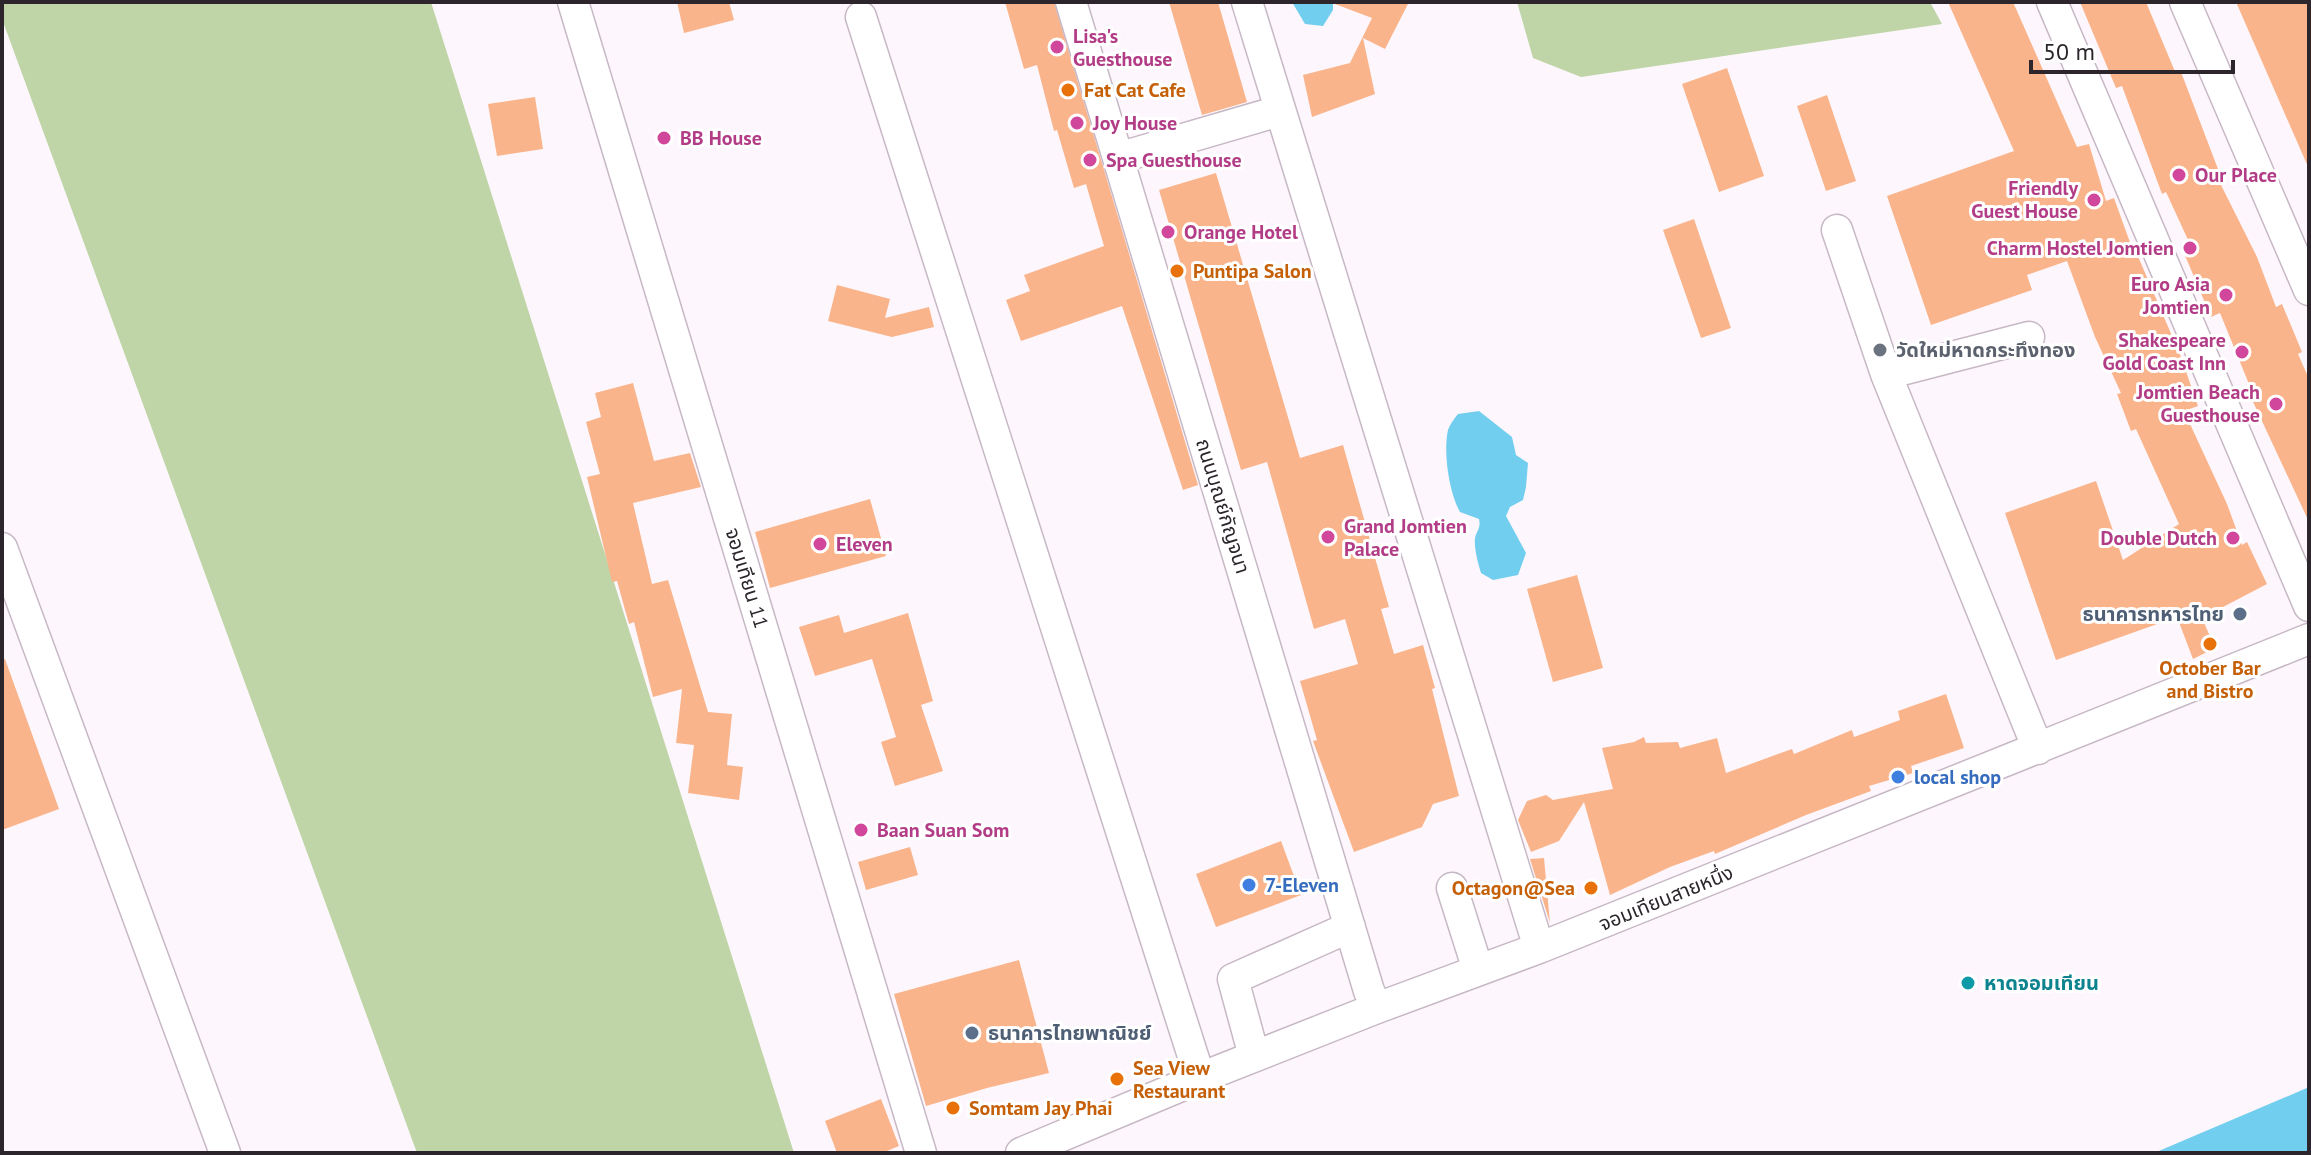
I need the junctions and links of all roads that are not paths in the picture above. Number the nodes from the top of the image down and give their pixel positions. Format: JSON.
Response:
{"nodes":[{"id":1,"x":573,"y":2,"type":"edge"},
{"id":2,"x":1071,"y":2,"type":"edge"},
{"id":3,"x":1247,"y":2,"type":"edge"},
{"id":4,"x":2052,"y":2,"type":"edge"},
{"id":5,"x":2185,"y":2,"type":"edge"},
{"id":6,"x":861,"y":17,"type":"dead end"},
{"id":7,"x":1279,"y":111,"type":"junction"},
{"id":8,"x":1118,"y":158,"type":"junction"},
{"id":9,"x":1837,"y":230,"type":"dead end"},
{"id":10,"x":2309,"y":290,"type":"edge"},
{"id":11,"x":2029,"y":337,"type":"dead end"},
{"id":12,"x":1886,"y":374,"type":"junction"},
{"id":13,"x":2,"y":548,"type":"edge"},
{"id":14,"x":2309,"y":606,"type":"edge"},
{"id":15,"x":2309,"y":639,"type":"edge"},
{"id":16,"x":2038,"y":749,"type":"junction"},
{"id":17,"x":1452,"y":888,"type":"dead end"},
{"id":18,"x":1350,"y":927,"type":"junction"},
{"id":19,"x":1539,"y":948,"type":"junction"},
{"id":20,"x":1478,"y":970,"type":"junction"},
{"id":21,"x":1377,"y":1008,"type":"junction"},
{"id":22,"x":1254,"y":1056,"type":"junction"},
{"id":23,"x":1200,"y":1078,"type":"junction"},
{"id":24,"x":225,"y":1153,"type":"edge"},
{"id":25,"x":921,"y":1153,"type":"edge"},
{"id":26,"x":1022,"y":1153,"type":"edge"}],
"edges":[{"from":1,"to":25,"type":"street","name":"จอมเทียน 11"},
{"from":2,"to":8,"type":"street","name":"ถนนบุณย์กัญจนา"},
{"from":3,"to":7,"type":"street"},
{"from":4,"to":14,"type":"street"},
{"from":5,"to":10,"type":"street"},
{"from":6,"to":23,"type":"street"},
{"from":7,"to":8,"type":"street"},
{"from":7,"to":19,"type":"street"},
{"from":8,"to":18,"type":"street","name":"ถนนบุณย์กัญจนา"},
{"from":9,"to":12,"type":"street"},
{"from":11,"to":12,"type":"street"},
{"from":12,"to":16,"type":"street"},
{"from":13,"to":24,"type":"street"},
{"from":15,"to":16,"type":"street","name":"จอมเทียนสายหนึ่ง"},
{"from":16,"to":19,"type":"street","name":"จอมเทียนสายหนึ่ง"},
{"from":17,"to":20,"type":"street"},
{"from":18,"to":21,"type":"street","name":"ถนนบุณย์กัญจนา"},
{"from":18,"to":22,"type":"street"},
{"from":19,"to":20,"type":"street","name":"จอมเทียนสายหนึ่ง"},
{"from":20,"to":21,"type":"street","name":"จอมเทียนสายหนึ่ง"},
{"from":21,"to":22,"type":"street","name":"จอมเทียนสายหนึ่ง"},
{"from":22,"to":23,"type":"street","name":"จอมเทียนสายหนึ่ง"},
{"from":23,"to":26,"type":"street","name":"จอมเทียนสายหนึ่ง"}]}
